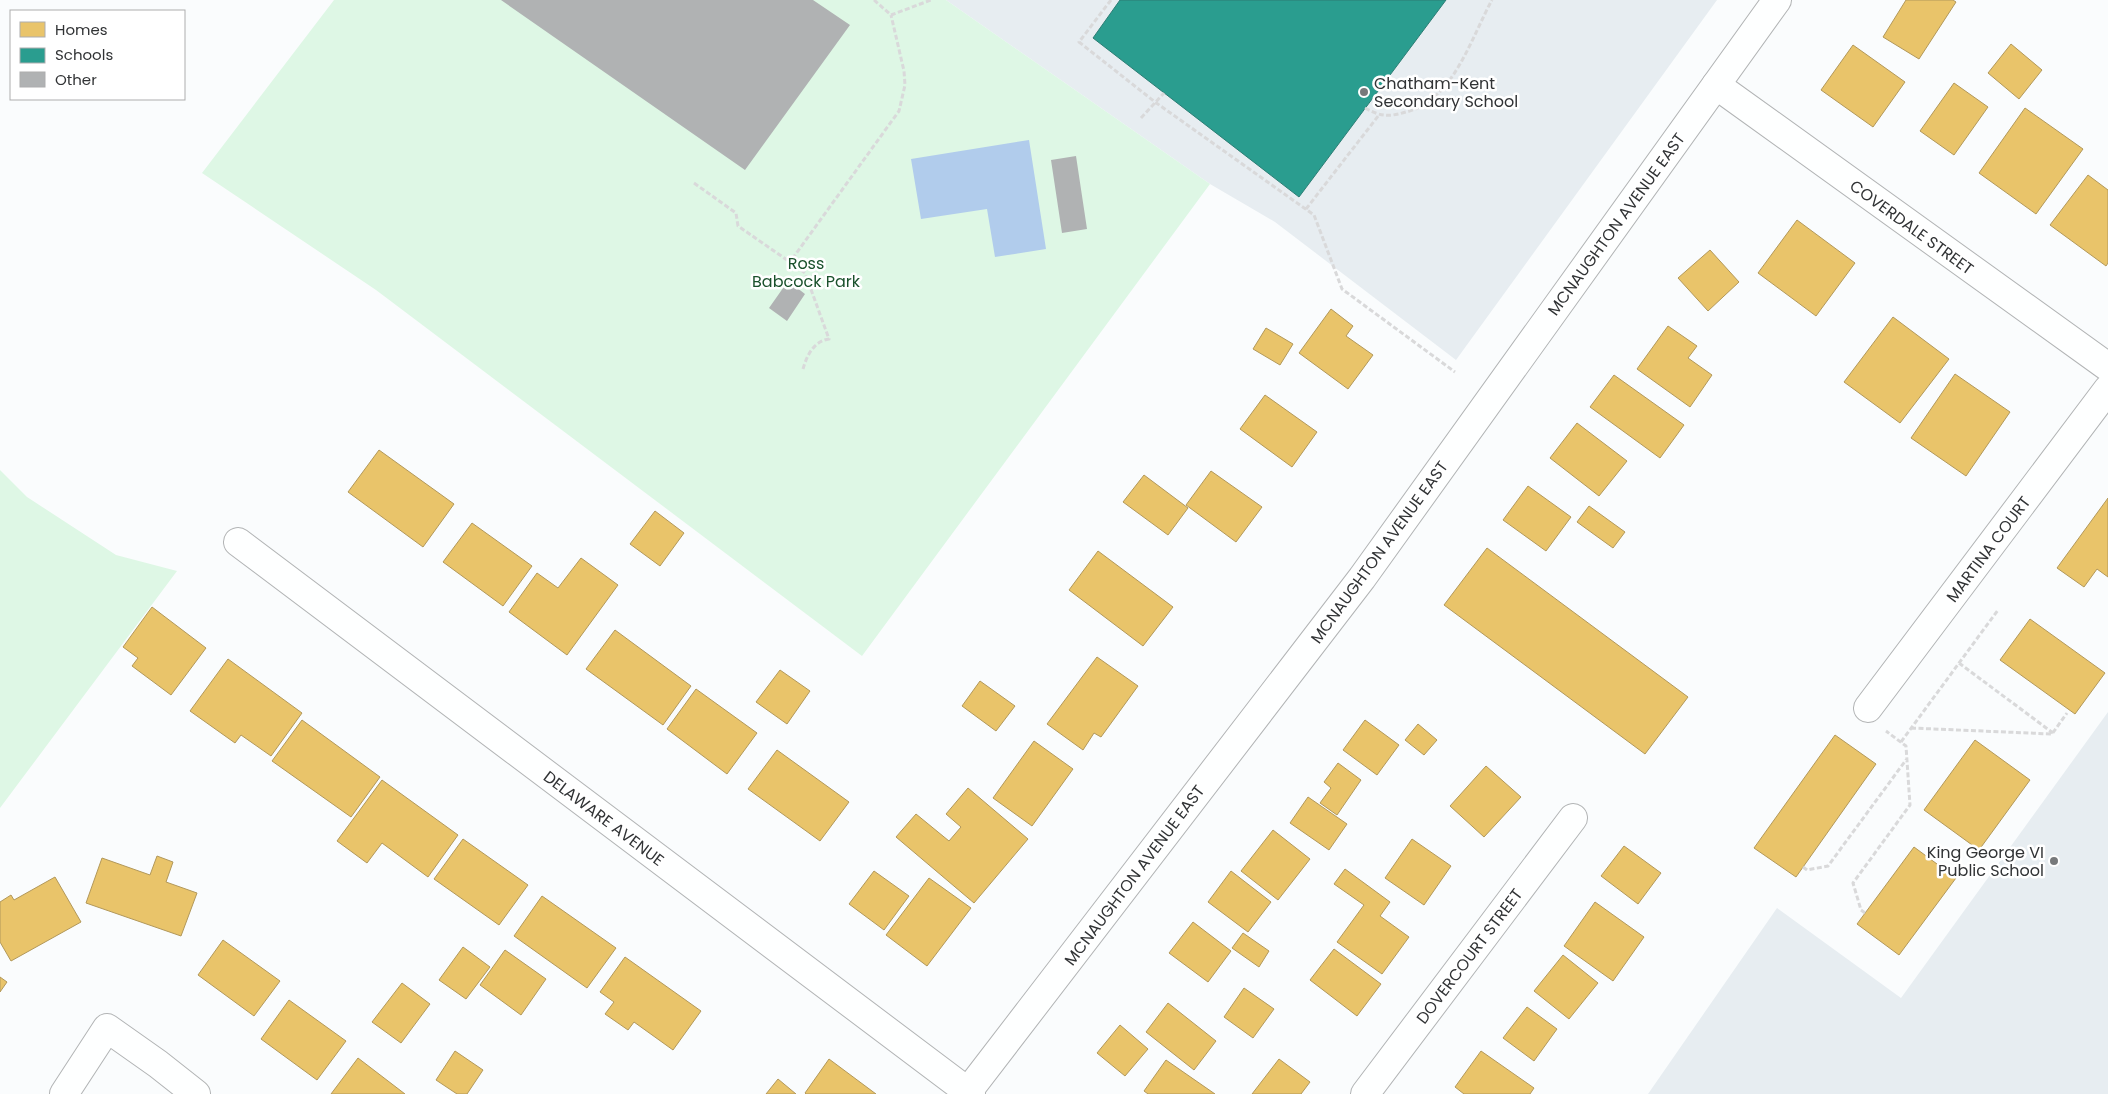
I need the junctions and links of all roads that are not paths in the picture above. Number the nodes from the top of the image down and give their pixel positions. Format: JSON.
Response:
{"nodes":[{"id":1,"x":1777,"y":0,"type":"edge"},
{"id":2,"x":1716,"y":85,"type":"junction"},
{"id":3,"x":2108,"y":367,"type":"edge"},
{"id":4,"x":2108,"y":389,"type":"edge"},
{"id":5,"x":238,"y":542,"type":"dead end"},
{"id":6,"x":1868,"y":708,"type":"road end"},
{"id":7,"x":1573,"y":818,"type":"dead end"},
{"id":8,"x":969,"y":1093,"type":"edge"},
{"id":9,"x":64,"y":1094,"type":"edge"},
{"id":10,"x":196,"y":1094,"type":"edge"},
{"id":11,"x":1365,"y":1094,"type":"edge"}],
"edges":[{"from":1,"to":2,"type":"street","name":"MCNAUGHTON AVENUE EAST"},
{"from":2,"to":3,"type":"street","name":"COVERDALE STREET"},
{"from":2,"to":8,"type":"street","name":"MCNAUGHTON AVENUE EAST"},
{"from":4,"to":6,"type":"street","name":"MARTINA COURT"},
{"from":5,"to":8,"type":"street","name":"DELAWARE AVENUE"},
{"from":7,"to":11,"type":"street","name":"DOVERCOURT STREET"},
{"from":9,"to":10,"type":"street"}]}
